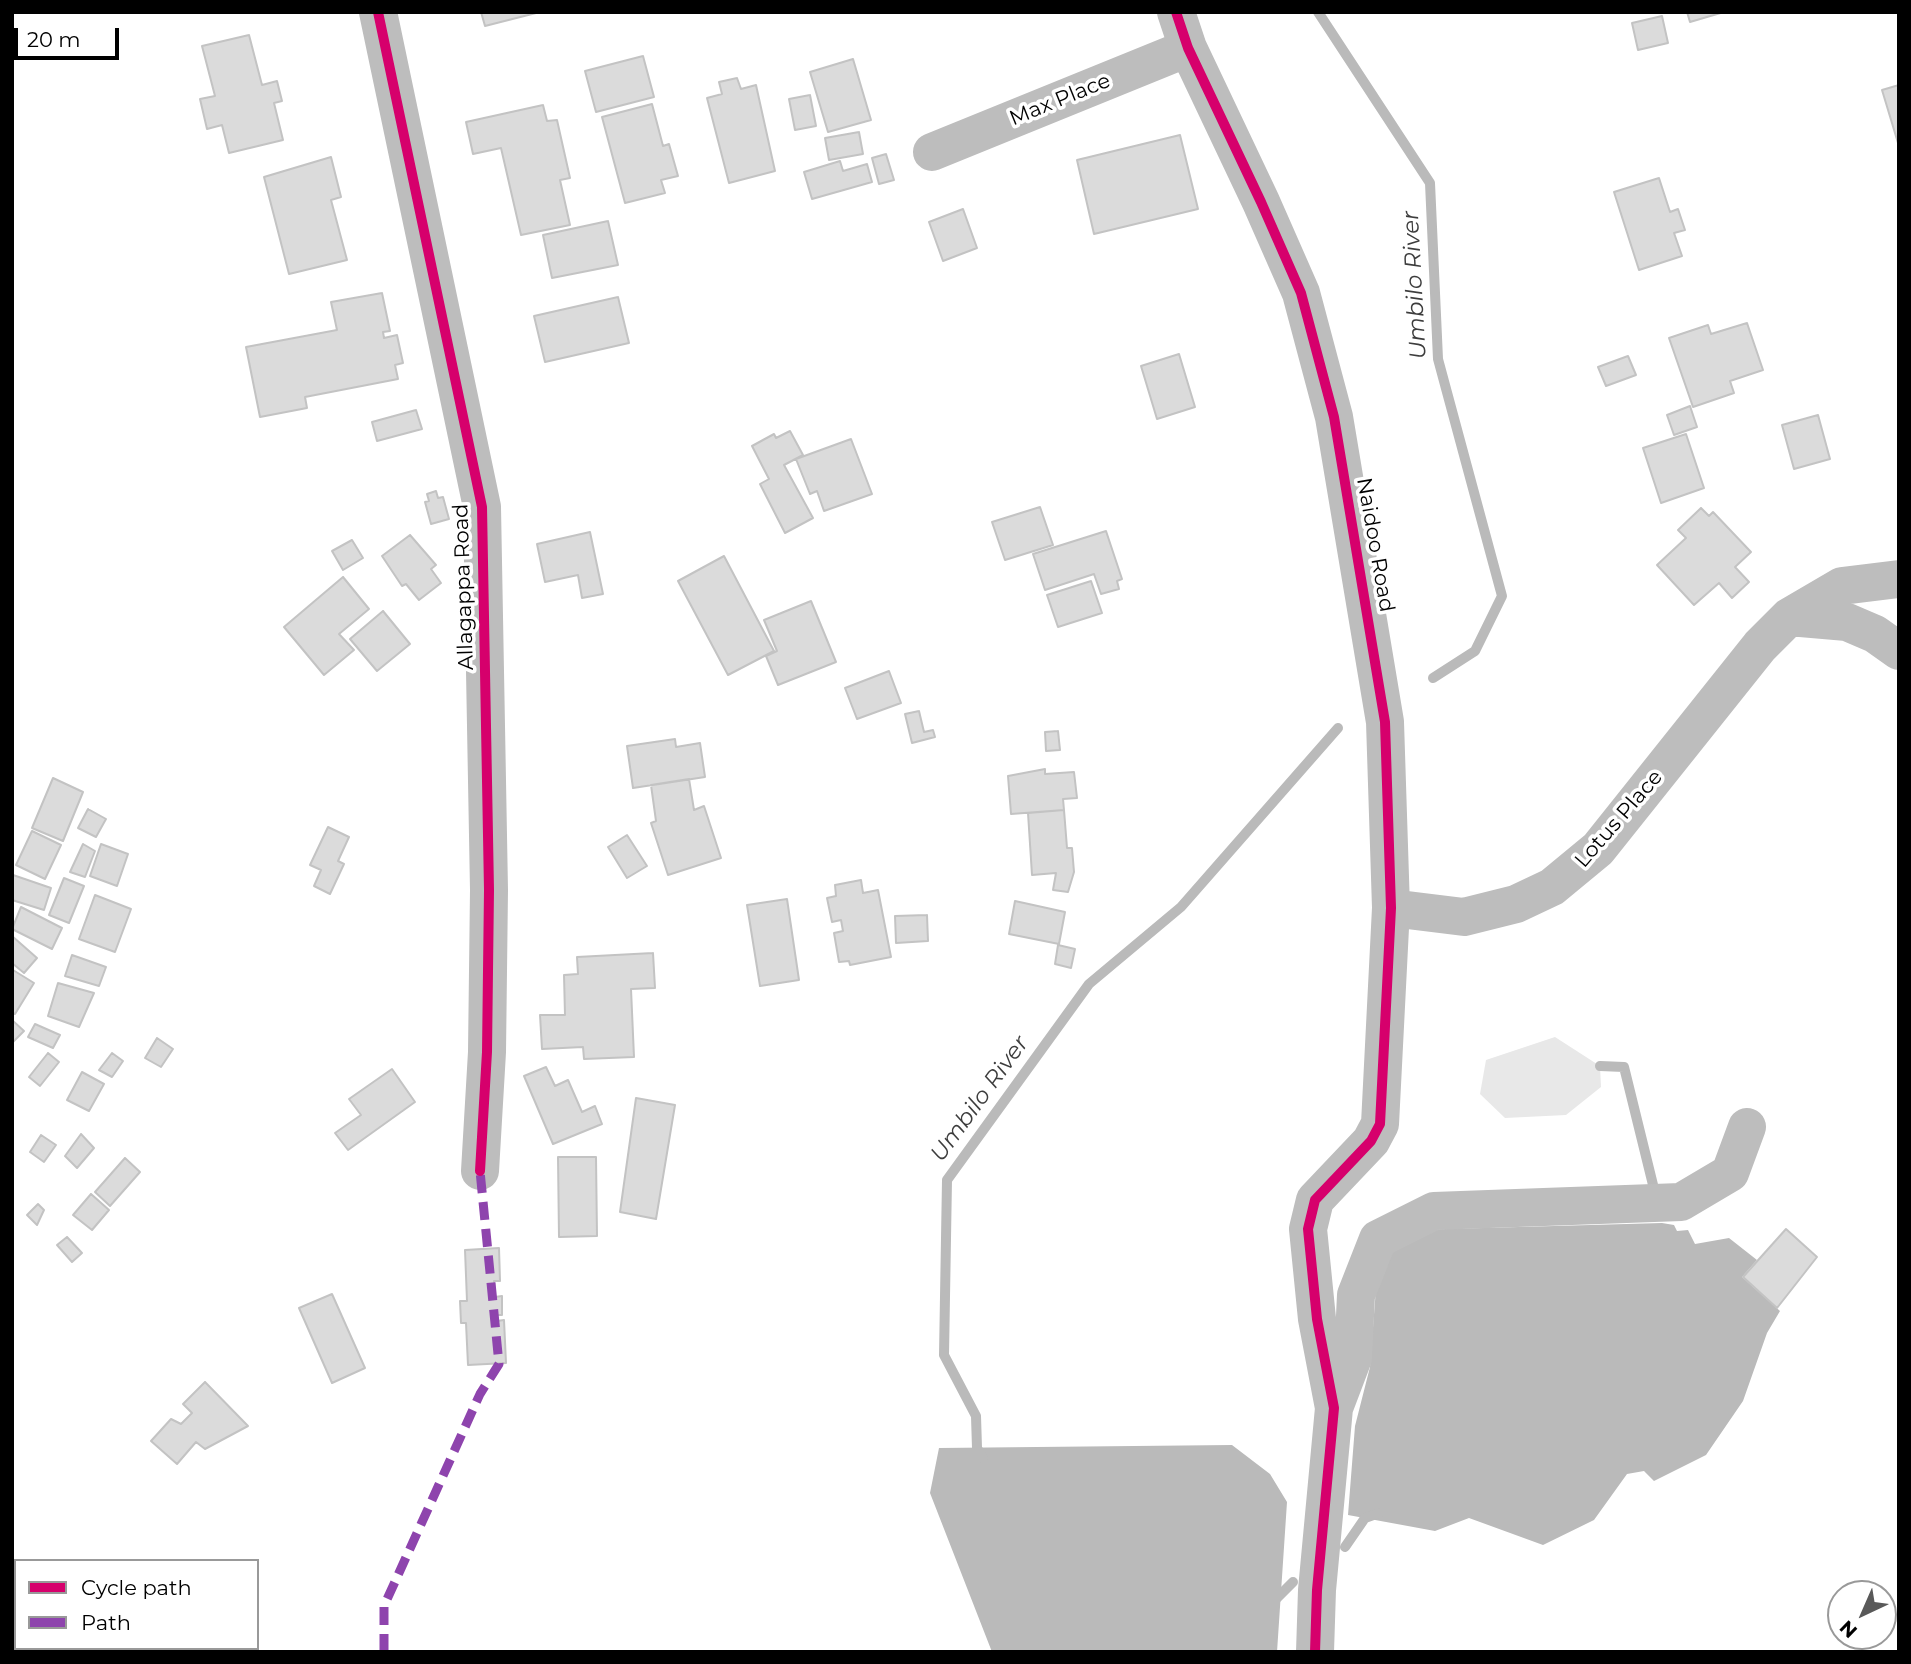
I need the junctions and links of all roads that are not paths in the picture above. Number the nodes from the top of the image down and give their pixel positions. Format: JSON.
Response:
{"nodes":[{"id":1,"x":378,"y":12,"type":"edge"},
{"id":2,"x":1175,"y":12,"type":"edge"},
{"id":3,"x":1188,"y":48,"type":"junction"},
{"id":4,"x":932,"y":152,"type":"dead end"},
{"id":5,"x":1899,"y":579,"type":"edge"},
{"id":6,"x":1789,"y":617,"type":"junction"},
{"id":7,"x":1899,"y":651,"type":"edge"},
{"id":8,"x":1391,"y":908,"type":"junction"},
{"id":9,"x":1747,"y":1127,"type":"dead end"},
{"id":10,"x":480,"y":1171,"type":"dead end"},
{"id":11,"x":1334,"y":1408,"type":"junction"},
{"id":12,"x":1315,"y":1652,"type":"edge"}],
"edges":[{"from":1,"to":10,"type":"street","name":"Allagappa Road"},
{"from":2,"to":3,"type":"street","name":"Naidoo Road"},
{"from":3,"to":4,"type":"street","name":"Max Place"},
{"from":3,"to":8,"type":"street","name":"Naidoo Road"},
{"from":5,"to":6,"type":"street","name":"Lotus Place"},
{"from":6,"to":7,"type":"street"},
{"from":6,"to":8,"type":"street","name":"Lotus Place"},
{"from":8,"to":11,"type":"street","name":"Naidoo Road"},
{"from":9,"to":11,"type":"street"},
{"from":11,"to":12,"type":"street"}]}
